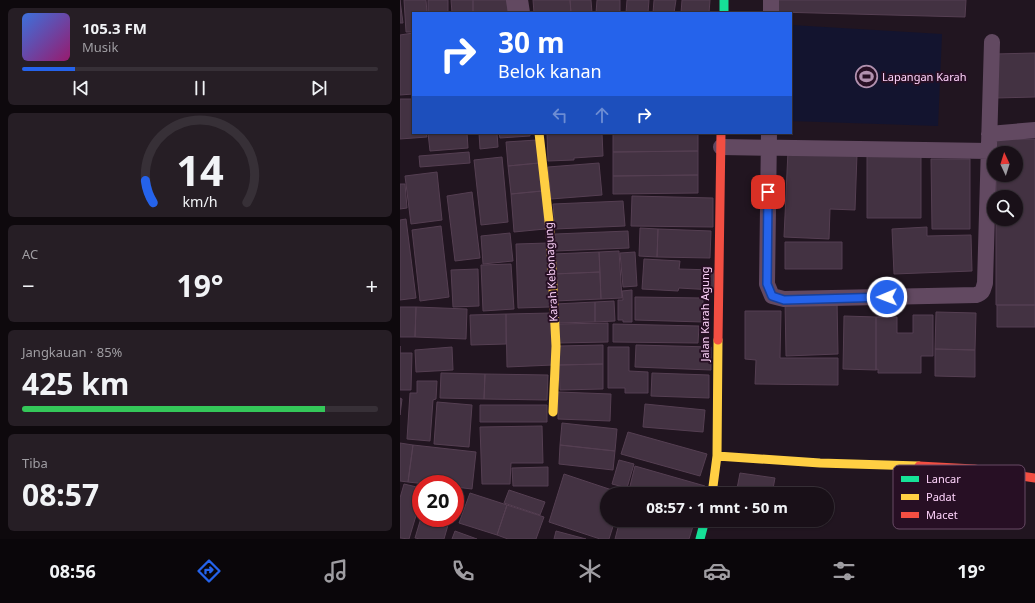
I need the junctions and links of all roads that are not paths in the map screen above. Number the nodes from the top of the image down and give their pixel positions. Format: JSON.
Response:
{"nodes":[{"id":1,"x":517,"y":0,"type":"edge"},
{"id":2,"x":724,"y":0,"type":"edge"},
{"id":3,"x":771,"y":0,"type":"edge"},
{"id":4,"x":519,"y":12,"type":"edge"},
{"id":5,"x":724,"y":12,"type":"edge"},
{"id":6,"x":771,"y":12,"type":"edge"},
{"id":7,"x":992,"y":42,"type":"dead end"},
{"id":8,"x":1035,"y":130,"type":"edge"},
{"id":9,"x":539,"y":134,"type":"edge"},
{"id":10,"x":989,"y":134,"type":"junction"},
{"id":11,"x":721,"y":140,"type":"edge"},
{"id":12,"x":769,"y":140,"type":"edge"},
{"id":13,"x":989,"y":146,"type":"edge"},
{"id":14,"x":987,"y":151,"type":"edge"},
{"id":15,"x":988,"y":182,"type":"edge"},
{"id":16,"x":553,"y":412,"type":"dead end"},
{"id":17,"x":717,"y":456,"type":"junction"},
{"id":18,"x":903,"y":465,"type":"edge"},
{"id":19,"x":1025,"y":477,"type":"edge"},
{"id":20,"x":1035,"y":478,"type":"edge"},
{"id":21,"x":713,"y":487,"type":"edge"},
{"id":22,"x":703,"y":527,"type":"edge"},
{"id":23,"x":700,"y":539,"type":"edge"}],
"edges":[{"from":1,"to":4,"type":"street"},
{"from":2,"to":5,"type":"street"},
{"from":3,"to":6,"type":"lane"},
{"from":7,"to":10,"type":"lane"},
{"from":8,"to":10,"type":"lane"},
{"from":9,"to":16,"type":"street","name":"Karah Kebonagung"},
{"from":10,"to":13,"type":"lane"},
{"from":11,"to":12,"type":"lane"},
{"from":11,"to":17,"type":"street","name":"Jalan Karah Agung"},
{"from":12,"to":14,"type":"lane"},
{"from":12,"to":15,"type":"lane"},
{"from":17,"to":18,"type":"street"},
{"from":17,"to":21,"type":"street","name":"Jalan Karah Agung"},
{"from":19,"to":20,"type":"street"},
{"from":22,"to":23,"type":"street"}]}
